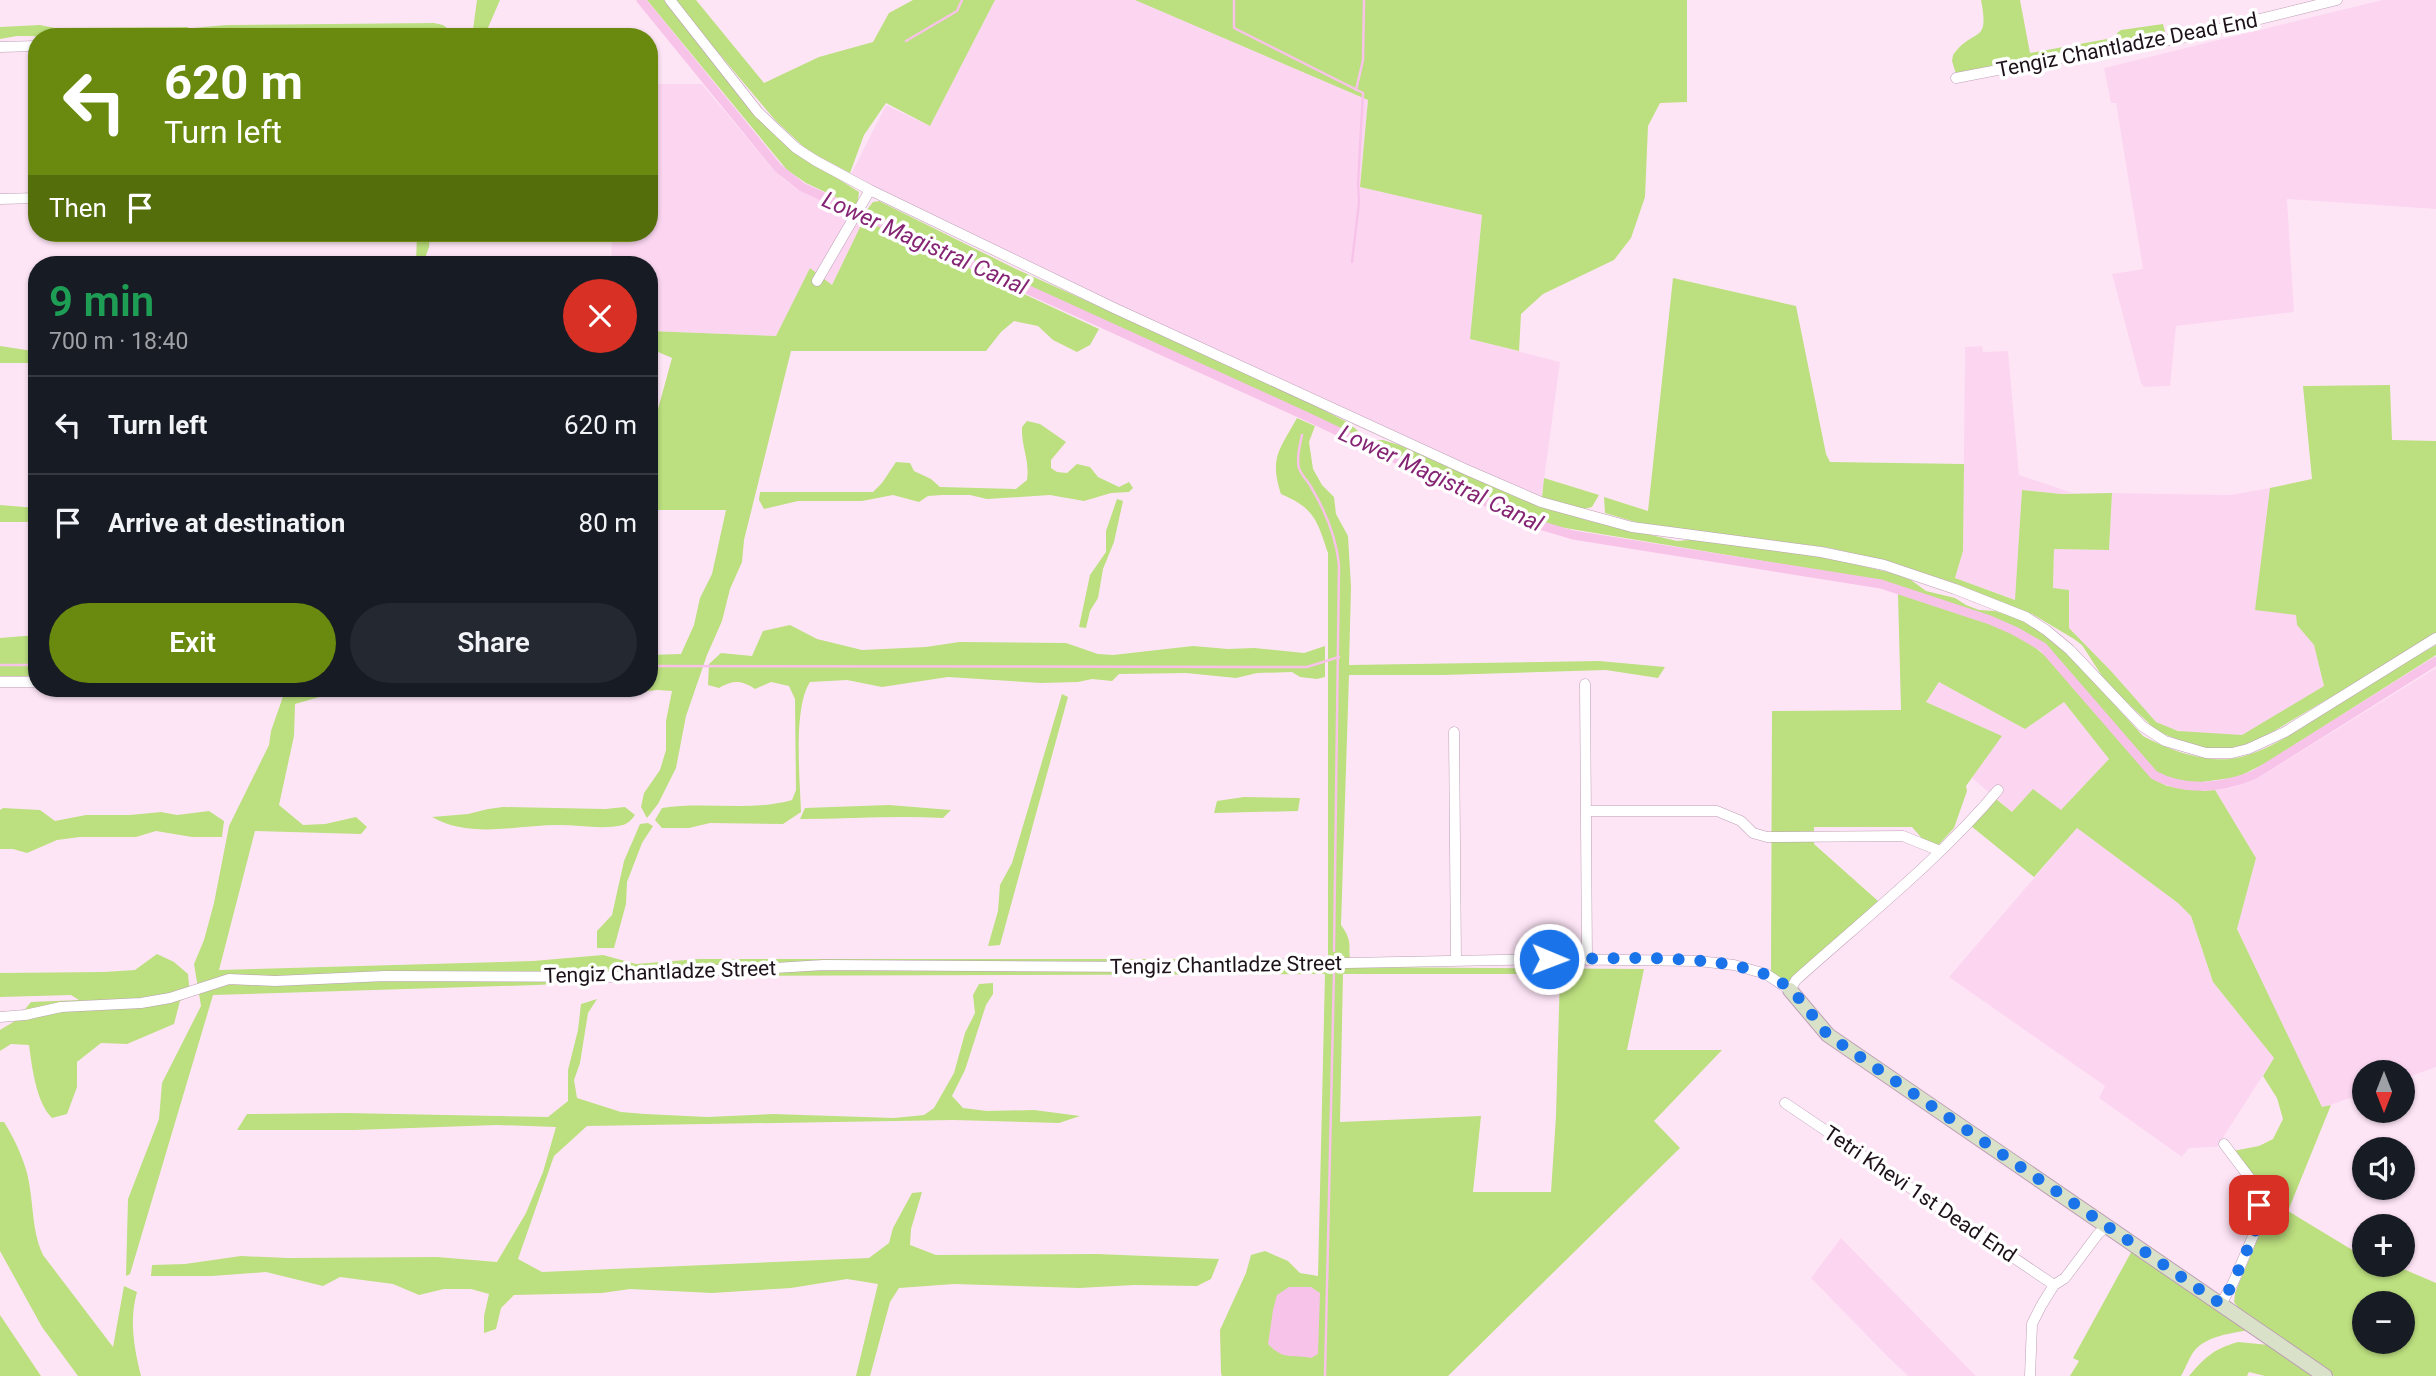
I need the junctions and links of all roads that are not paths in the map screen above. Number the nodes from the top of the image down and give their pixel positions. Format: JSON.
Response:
{"nodes":[{"id":1,"x":670,"y":0,"type":"edge"},
{"id":2,"x":2337,"y":0,"type":"edge"},
{"id":3,"x":28,"y":46,"type":"edge"},
{"id":4,"x":0,"y":47,"type":"edge"},
{"id":5,"x":1956,"y":78,"type":"dead end"},
{"id":6,"x":867,"y":194,"type":"junction"},
{"id":7,"x":28,"y":198,"type":"edge"},
{"id":8,"x":0,"y":199,"type":"edge"},
{"id":9,"x":817,"y":281,"type":"dead end"},
{"id":10,"x":2436,"y":638,"type":"edge"},
{"id":11,"x":0,"y":682,"type":"edge"},
{"id":12,"x":28,"y":682,"type":"edge"},
{"id":13,"x":1585,"y":684,"type":"dead end"},
{"id":14,"x":1454,"y":732,"type":"dead end"},
{"id":15,"x":1998,"y":790,"type":"dead end"},
{"id":16,"x":1586,"y":811,"type":"junction"},
{"id":17,"x":1940,"y":851,"type":"junction"},
{"id":18,"x":1587,"y":960,"type":"junction"},
{"id":19,"x":1456,"y":961,"type":"junction"},
{"id":20,"x":1790,"y":990,"type":"junction"},
{"id":21,"x":0,"y":1017,"type":"edge"},
{"id":22,"x":1785,"y":1102,"type":"dead end"},
{"id":23,"x":2224,"y":1144,"type":"dead end"},
{"id":24,"x":2107,"y":1226,"type":"junction"},
{"id":25,"x":2054,"y":1285,"type":"junction"},
{"id":26,"x":2221,"y":1304,"type":"junction"},
{"id":27,"x":2030,"y":1376,"type":"edge"},
{"id":28,"x":2325,"y":1376,"type":"edge"}],
"edges":[{"from":1,"to":6,"type":"street"},
{"from":2,"to":5,"type":"street","name":"Tengiz Chantladze Dead End"},
{"from":3,"to":4,"type":"street"},
{"from":6,"to":9,"type":"street"},
{"from":6,"to":10,"type":"street"},
{"from":7,"to":8,"type":"street"},
{"from":11,"to":12,"type":"street"},
{"from":13,"to":16,"type":"street"},
{"from":14,"to":19,"type":"street"},
{"from":15,"to":17,"type":"street"},
{"from":16,"to":17,"type":"street"},
{"from":16,"to":18,"type":"street"},
{"from":17,"to":20,"type":"street"},
{"from":18,"to":19,"type":"street","name":"Tengiz Chantladze Street"},
{"from":18,"to":20,"type":"street","name":"Tengiz Chantladze Street"},
{"from":19,"to":21,"type":"street","name":"Tengiz Chantladze Street"},
{"from":20,"to":24,"type":"street","name":"Tengiz Chantladze Street"},
{"from":22,"to":25,"type":"street","name":"Tetri Khevi 1st Dead End"},
{"from":23,"to":26,"type":"street"},
{"from":24,"to":25,"type":"street"},
{"from":24,"to":26,"type":"street","name":"Tengiz Chantladze Street"},
{"from":25,"to":27,"type":"street"},
{"from":26,"to":28,"type":"street","name":"Tengiz Chantladze Street"}]}
